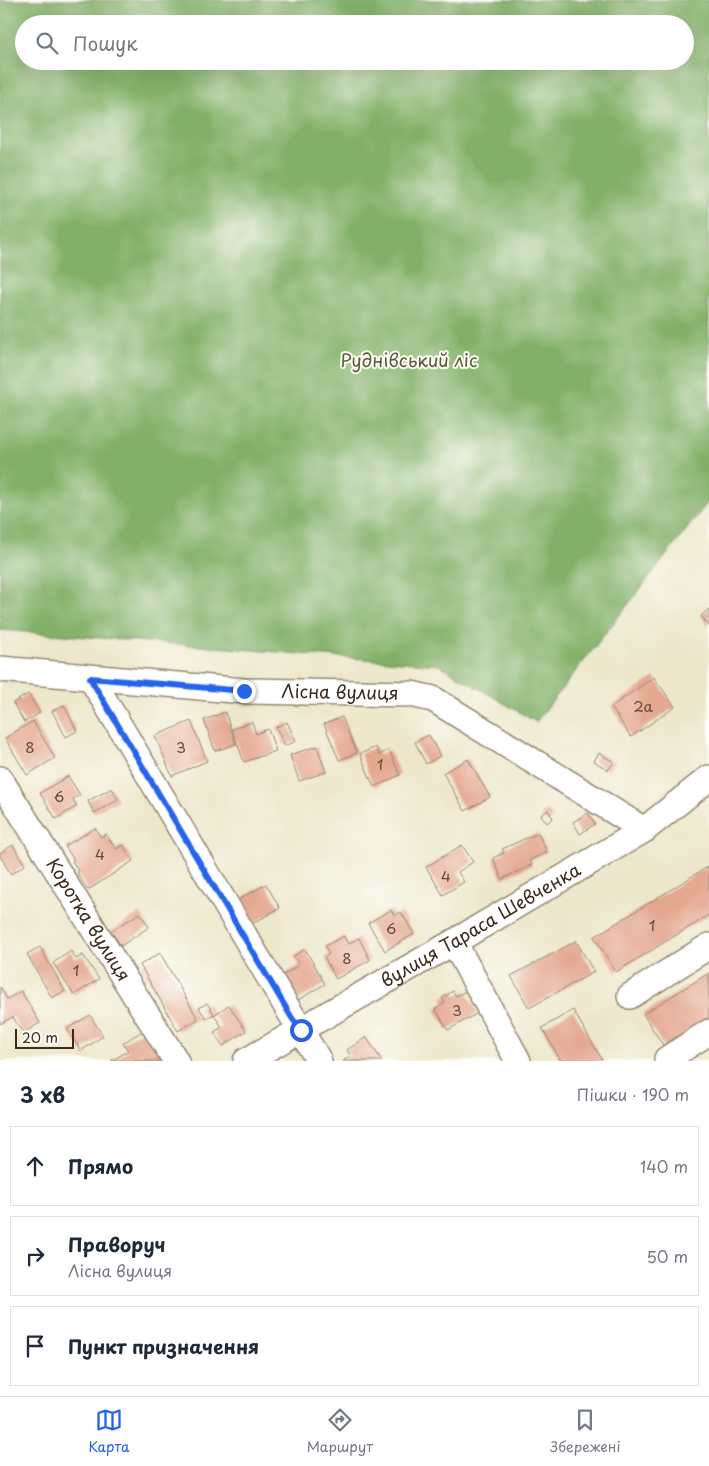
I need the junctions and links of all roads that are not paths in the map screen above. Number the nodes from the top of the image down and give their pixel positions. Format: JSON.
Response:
{"nodes":[{"id":1,"x":0,"y":670,"type":"edge"},
{"id":2,"x":90,"y":678,"type":"junction"},
{"id":3,"x":709,"y":778,"type":"edge"},
{"id":4,"x":0,"y":779,"type":"edge"},
{"id":5,"x":644,"y":830,"type":"junction"},
{"id":6,"x":454,"y":942,"type":"junction"},
{"id":7,"x":709,"y":946,"type":"edge"},
{"id":8,"x":630,"y":996,"type":"dead end"},
{"id":9,"x":301,"y":1030,"type":"junction"},
{"id":10,"x":709,"y":1032,"type":"edge"},
{"id":11,"x":667,"y":1059,"type":"dead end"},
{"id":12,"x":176,"y":1061,"type":"edge"},
{"id":13,"x":246,"y":1061,"type":"edge"},
{"id":14,"x":319,"y":1061,"type":"edge"},
{"id":15,"x":518,"y":1061,"type":"edge"}],
"edges":[{"from":1,"to":2,"type":"street","name":"Лісна вулиця"},
{"from":2,"to":5,"type":"street","name":"Лісна вулиця"},
{"from":2,"to":9,"type":"street"},
{"from":3,"to":5,"type":"street","name":"вулиця Тараса Шевченка"},
{"from":4,"to":12,"type":"street","name":"Коротка вулиця"},
{"from":5,"to":6,"type":"street","name":"вулиця Тараса Шевченка"},
{"from":6,"to":9,"type":"street","name":"вулиця Тараса Шевченка"},
{"from":6,"to":15,"type":"street"},
{"from":7,"to":8,"type":"street"},
{"from":9,"to":13,"type":"street","name":"вулиця Тараса Шевченка"},
{"from":9,"to":14,"type":"street"},
{"from":10,"to":11,"type":"street"}]}
